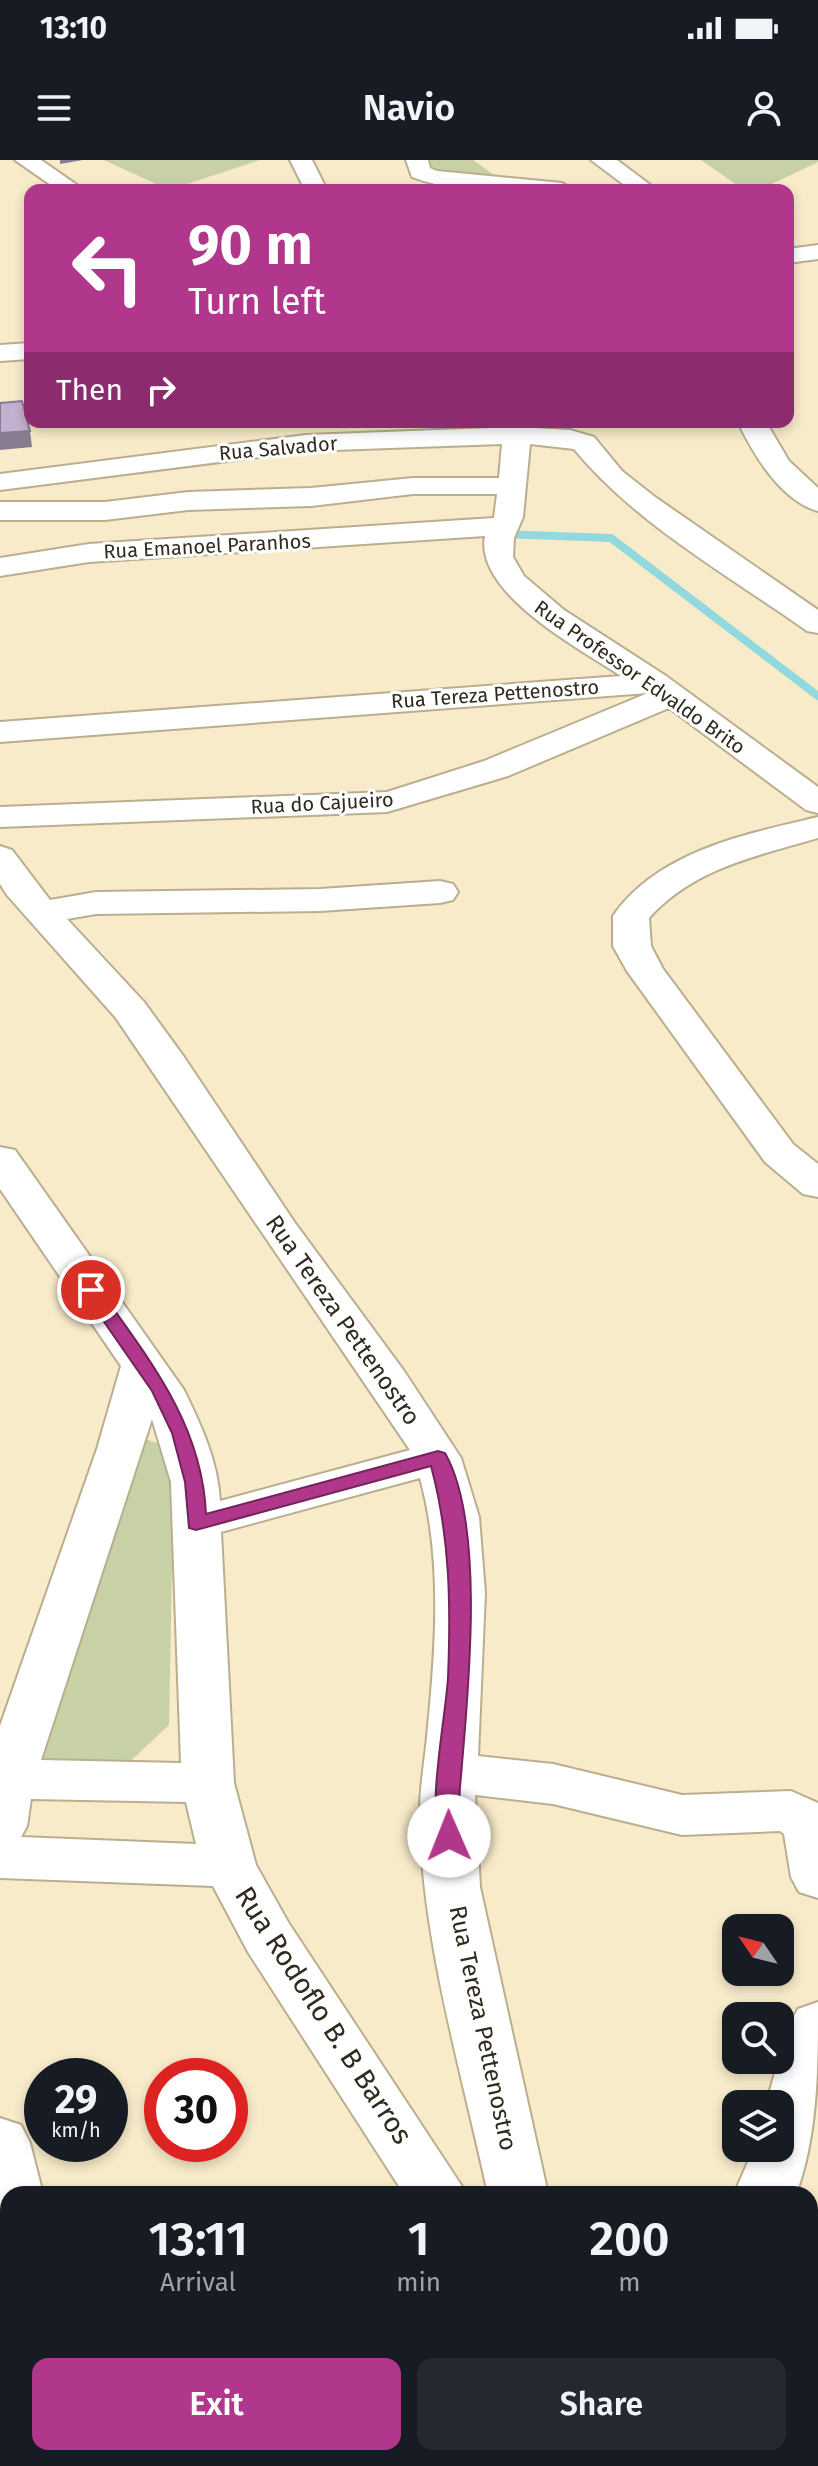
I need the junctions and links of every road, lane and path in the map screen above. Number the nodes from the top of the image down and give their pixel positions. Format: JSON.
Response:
{"nodes":[{"id":1,"x":26,"y":160,"type":"edge"},
{"id":2,"x":301,"y":160,"type":"edge"},
{"id":3,"x":417,"y":160,"type":"edge"},
{"id":4,"x":484,"y":160,"type":"edge"},
{"id":5,"x":602,"y":160,"type":"edge"},
{"id":6,"x":64,"y":184,"type":"edge"},
{"id":7,"x":313,"y":184,"type":"edge"},
{"id":8,"x":508,"y":184,"type":"edge"},
{"id":9,"x":518,"y":184,"type":"edge"},
{"id":10,"x":637,"y":184,"type":"edge"},
{"id":11,"x":818,"y":252,"type":"edge"},
{"id":12,"x":794,"y":255,"type":"edge"},
{"id":13,"x":755,"y":428,"type":"edge"},
{"id":14,"x":517,"y":435,"type":"junction"},
{"id":15,"x":0,"y":482,"type":"edge"},
{"id":16,"x":511,"y":486,"type":"junction"},
{"id":17,"x":818,"y":502,"type":"edge"},
{"id":18,"x":0,"y":511,"type":"edge"},
{"id":19,"x":505,"y":526,"type":"junction"},
{"id":20,"x":416,"y":533,"type":"junction"},
{"id":21,"x":498,"y":557,"type":"junction"},
{"id":22,"x":0,"y":567,"type":"edge"},
{"id":23,"x":818,"y":624,"type":"edge"},
{"id":24,"x":664,"y":689,"type":"junction"},
{"id":25,"x":0,"y":732,"type":"edge"},
{"id":26,"x":818,"y":803,"type":"edge"},
{"id":27,"x":0,"y":817,"type":"edge"},
{"id":28,"x":818,"y":827,"type":"edge"},
{"id":29,"x":0,"y":857,"type":"edge"},
{"id":30,"x":440,"y":892,"type":"dead end"},
{"id":31,"x":39,"y":913,"type":"junction"},
{"id":32,"x":0,"y":1159,"type":"edge"},
{"id":33,"x":818,"y":1185,"type":"edge"},
{"id":34,"x":144,"y":1366,"type":"junction"},
{"id":35,"x":438,"y":1458,"type":"junction"},
{"id":36,"x":196,"y":1523,"type":"junction"},
{"id":37,"x":451,"y":1774,"type":"junction"},
{"id":38,"x":208,"y":1783,"type":"junction"},
{"id":39,"x":3,"y":1795,"type":"edge"},
{"id":40,"x":0,"y":1857,"type":"edge"},
{"id":41,"x":229,"y":1866,"type":"junction"},
{"id":42,"x":818,"y":1877,"type":"edge"},
{"id":43,"x":818,"y":2025,"type":"edge"},
{"id":44,"x":0,"y":2143,"type":"edge"},
{"id":45,"x":11,"y":2186,"type":"edge"},
{"id":46,"x":432,"y":2186,"type":"edge"},
{"id":47,"x":516,"y":2186,"type":"edge"},
{"id":48,"x":769,"y":2186,"type":"edge"}],
"edges":[{"from":1,"to":6,"type":"street"},
{"from":2,"to":7,"type":"street"},
{"from":3,"to":8,"type":"street"},
{"from":4,"to":9,"type":"street"},
{"from":5,"to":10,"type":"street"},
{"from":11,"to":12,"type":"street"},
{"from":13,"to":17,"type":"street"},
{"from":14,"to":15,"type":"street","name":"Rua Salvador"},
{"from":14,"to":16,"type":"street"},
{"from":14,"to":23,"type":"street","name":"Rua Salvador"},
{"from":16,"to":18,"type":"street"},
{"from":16,"to":19,"type":"street"},
{"from":19,"to":20,"type":"street","name":"Rua Emanoel Paranhos"},
{"from":19,"to":21,"type":"street"},
{"from":20,"to":21,"type":"street","name":"Rua Emanoel Paranhos"},
{"from":20,"to":22,"type":"street","name":"Rua Emanoel Paranhos"},
{"from":21,"to":24,"type":"street","name":"Rua Professor Edvaldo Brito"},
{"from":24,"to":25,"type":"street","name":"Rua Tereza Pettenostro"},
{"from":24,"to":26,"type":"street","name":"Rua Professor Edvaldo Brito"},
{"from":24,"to":27,"type":"street","name":"Rua do Cajueiro"},
{"from":28,"to":33,"type":"street"},
{"from":29,"to":31,"type":"street","name":"Rua Tereza Pettenostro"},
{"from":30,"to":31,"type":"street"},
{"from":31,"to":35,"type":"street","name":"Rua Tereza Pettenostro"},
{"from":32,"to":34,"type":"street","name":"Rua Rodoflo B. B Barros"},
{"from":34,"to":36,"type":"street","name":"Rua Rodoflo B. B Barros"},
{"from":34,"to":39,"type":"street"},
{"from":35,"to":36,"type":"street"},
{"from":35,"to":37,"type":"street","name":"Rua Tereza Pettenostro"},
{"from":36,"to":38,"type":"street","name":"Rua Rodoflo B. B Barros"},
{"from":37,"to":42,"type":"street"},
{"from":37,"to":47,"type":"street","name":"Rua Tereza Pettenostro"},
{"from":38,"to":39,"type":"street"},
{"from":38,"to":41,"type":"street","name":"Rua Rodoflo B. B Barros"},
{"from":40,"to":41,"type":"street"},
{"from":41,"to":46,"type":"street","name":"Rua Rodoflo B. B Barros"},
{"from":43,"to":48,"type":"street"},
{"from":44,"to":45,"type":"street"}]}
